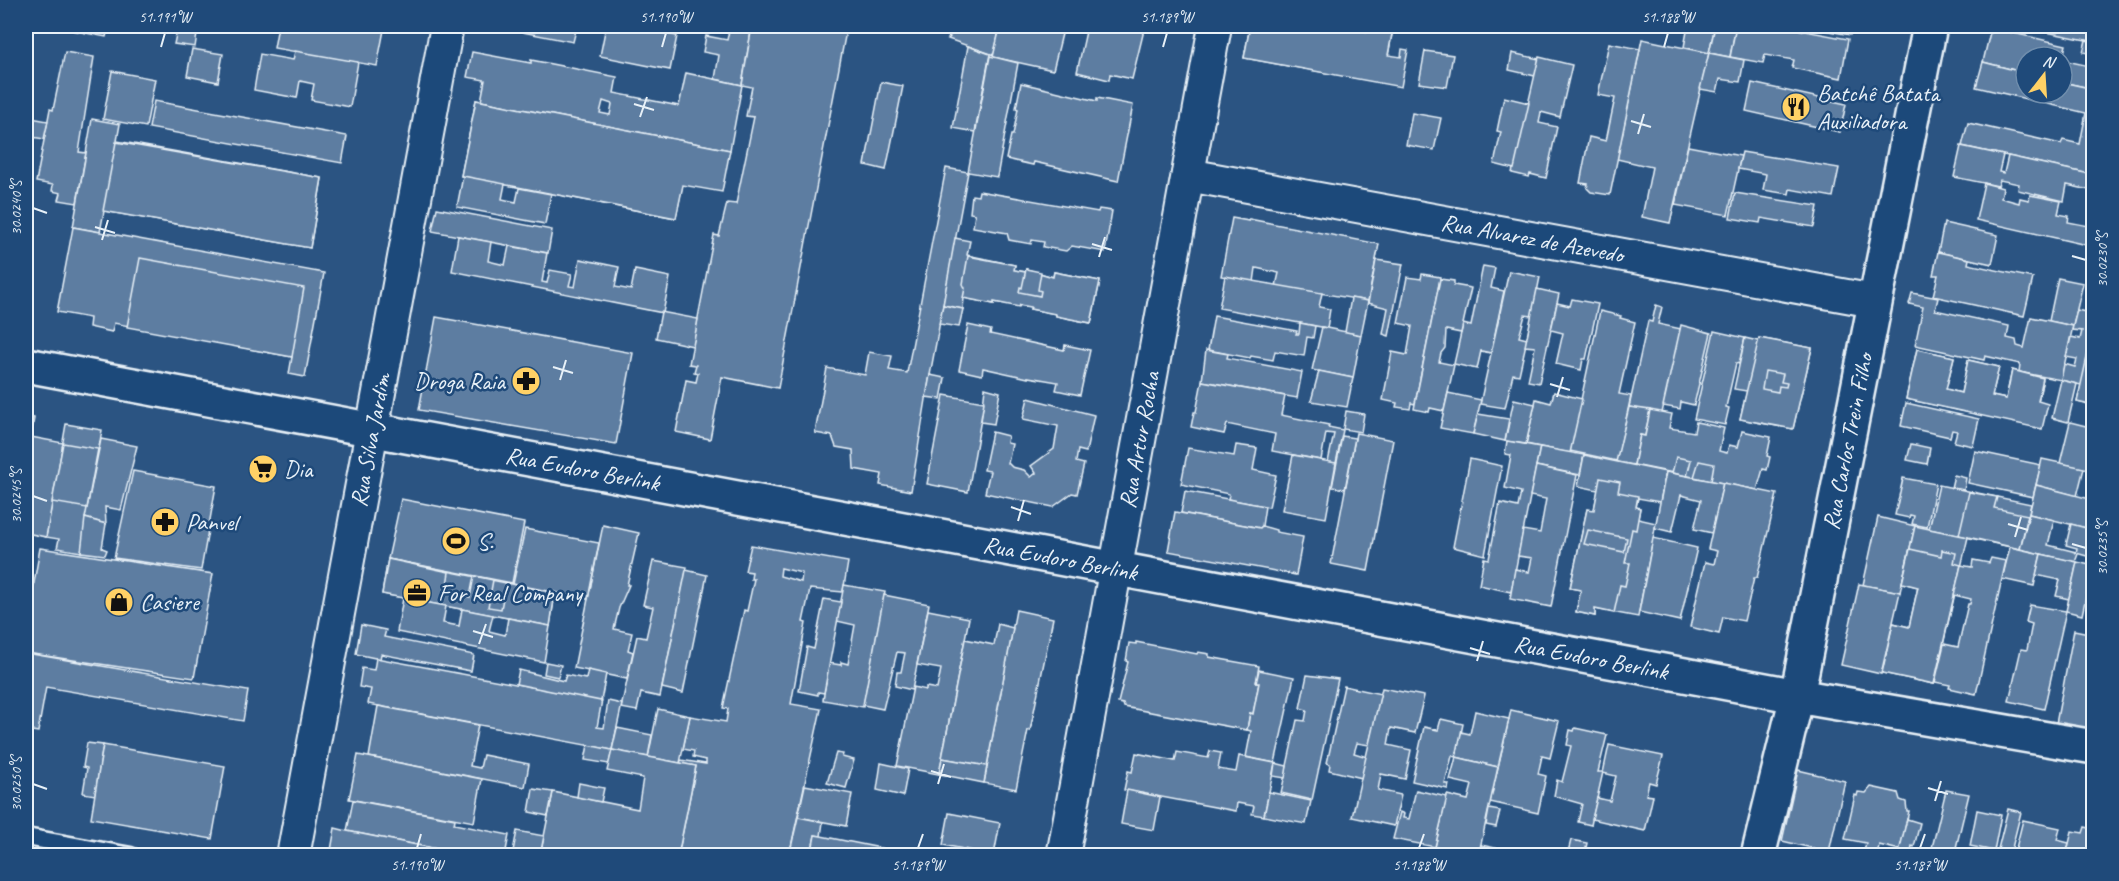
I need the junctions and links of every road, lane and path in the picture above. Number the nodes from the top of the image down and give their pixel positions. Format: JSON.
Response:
{"nodes":[{"id":1,"x":447,"y":26,"type":"edge"},
{"id":2,"x":1215,"y":26,"type":"edge"},
{"id":3,"x":1930,"y":26,"type":"edge"},
{"id":4,"x":1188,"y":175,"type":"junction"},
{"id":5,"x":1875,"y":302,"type":"junction"},
{"id":6,"x":26,"y":365,"type":"edge"},
{"id":7,"x":372,"y":429,"type":"junction"},
{"id":8,"x":1116,"y":569,"type":"junction"},
{"id":9,"x":1797,"y":696,"type":"junction"},
{"id":10,"x":2094,"y":747,"type":"edge"},
{"id":11,"x":26,"y":837,"type":"edge"},
{"id":12,"x":131,"y":855,"type":"edge"},
{"id":13,"x":293,"y":855,"type":"edge"},
{"id":14,"x":1064,"y":855,"type":"edge"},
{"id":15,"x":1758,"y":855,"type":"edge"}],
"edges":[{"from":1,"to":7,"type":"street","name":"Rua Silva Jardim"},
{"from":2,"to":4,"type":"street","name":"Rua Artur Rocha"},
{"from":3,"to":5,"type":"street","name":"Rua Carlos Trein Filho"},
{"from":4,"to":5,"type":"street","name":"Rua Alvarez de Azevedo"},
{"from":4,"to":8,"type":"street","name":"Rua Artur Rocha"},
{"from":5,"to":9,"type":"street","name":"Rua Carlos Trein Filho"},
{"from":6,"to":7,"type":"street","name":"Rua Eudoro Berlink"},
{"from":7,"to":8,"type":"street","name":"Rua Eudoro Berlink"},
{"from":7,"to":13,"type":"street","name":"Rua Silva Jardim"},
{"from":8,"to":9,"type":"street","name":"Rua Eudoro Berlink"},
{"from":8,"to":14,"type":"street","name":"Rua Artur Rocha"},
{"from":9,"to":10,"type":"street","name":"Rua Eudoro Berlink"},
{"from":9,"to":15,"type":"street","name":"Rua Carlos Trein Filho"},
{"from":11,"to":12,"type":"lane"}]}
